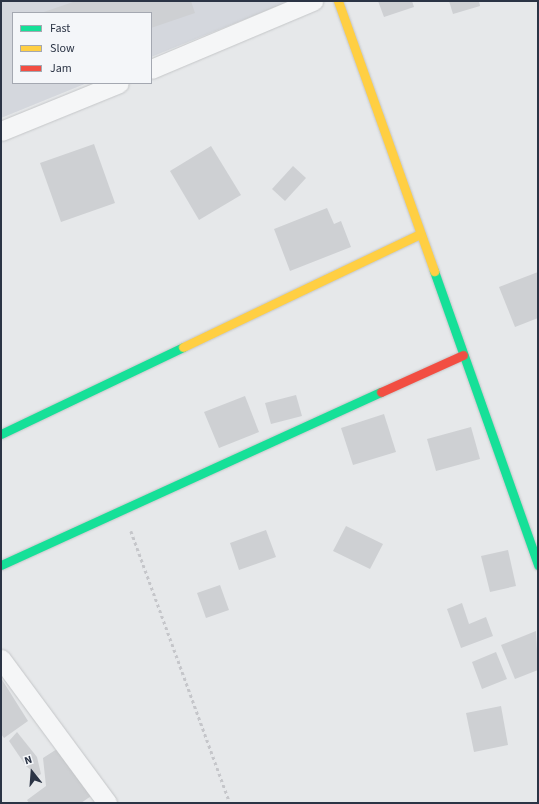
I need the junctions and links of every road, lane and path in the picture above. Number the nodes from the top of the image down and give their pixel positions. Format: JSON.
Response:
{"nodes":[{"id":1,"x":312,"y":1,"type":"edge"},
{"id":2,"x":338,"y":1,"type":"edge"},
{"id":3,"x":152,"y":69,"type":"edge"},
{"id":4,"x":117,"y":84,"type":"edge"},
{"id":5,"x":1,"y":131,"type":"edge"},
{"id":6,"x":420,"y":234,"type":"junction"},
{"id":7,"x":463,"y":355,"type":"junction"},
{"id":8,"x":1,"y":434,"type":"edge"},
{"id":9,"x":123,"y":510,"type":"junction"},
{"id":10,"x":1,"y":565,"type":"edge"},
{"id":11,"x":538,"y":565,"type":"edge"},
{"id":12,"x":1,"y":659,"type":"edge"},
{"id":13,"x":107,"y":803,"type":"edge"},
{"id":14,"x":230,"y":803,"type":"edge"}],
"edges":[{"from":1,"to":3,"type":"street"},
{"from":2,"to":6,"type":"street"},
{"from":4,"to":5,"type":"street"},
{"from":6,"to":7,"type":"street"},
{"from":6,"to":8,"type":"street"},
{"from":7,"to":9,"type":"street"},
{"from":7,"to":11,"type":"street"},
{"from":9,"to":10,"type":"street"},
{"from":9,"to":14,"type":"path"},
{"from":12,"to":13,"type":"street"}]}
